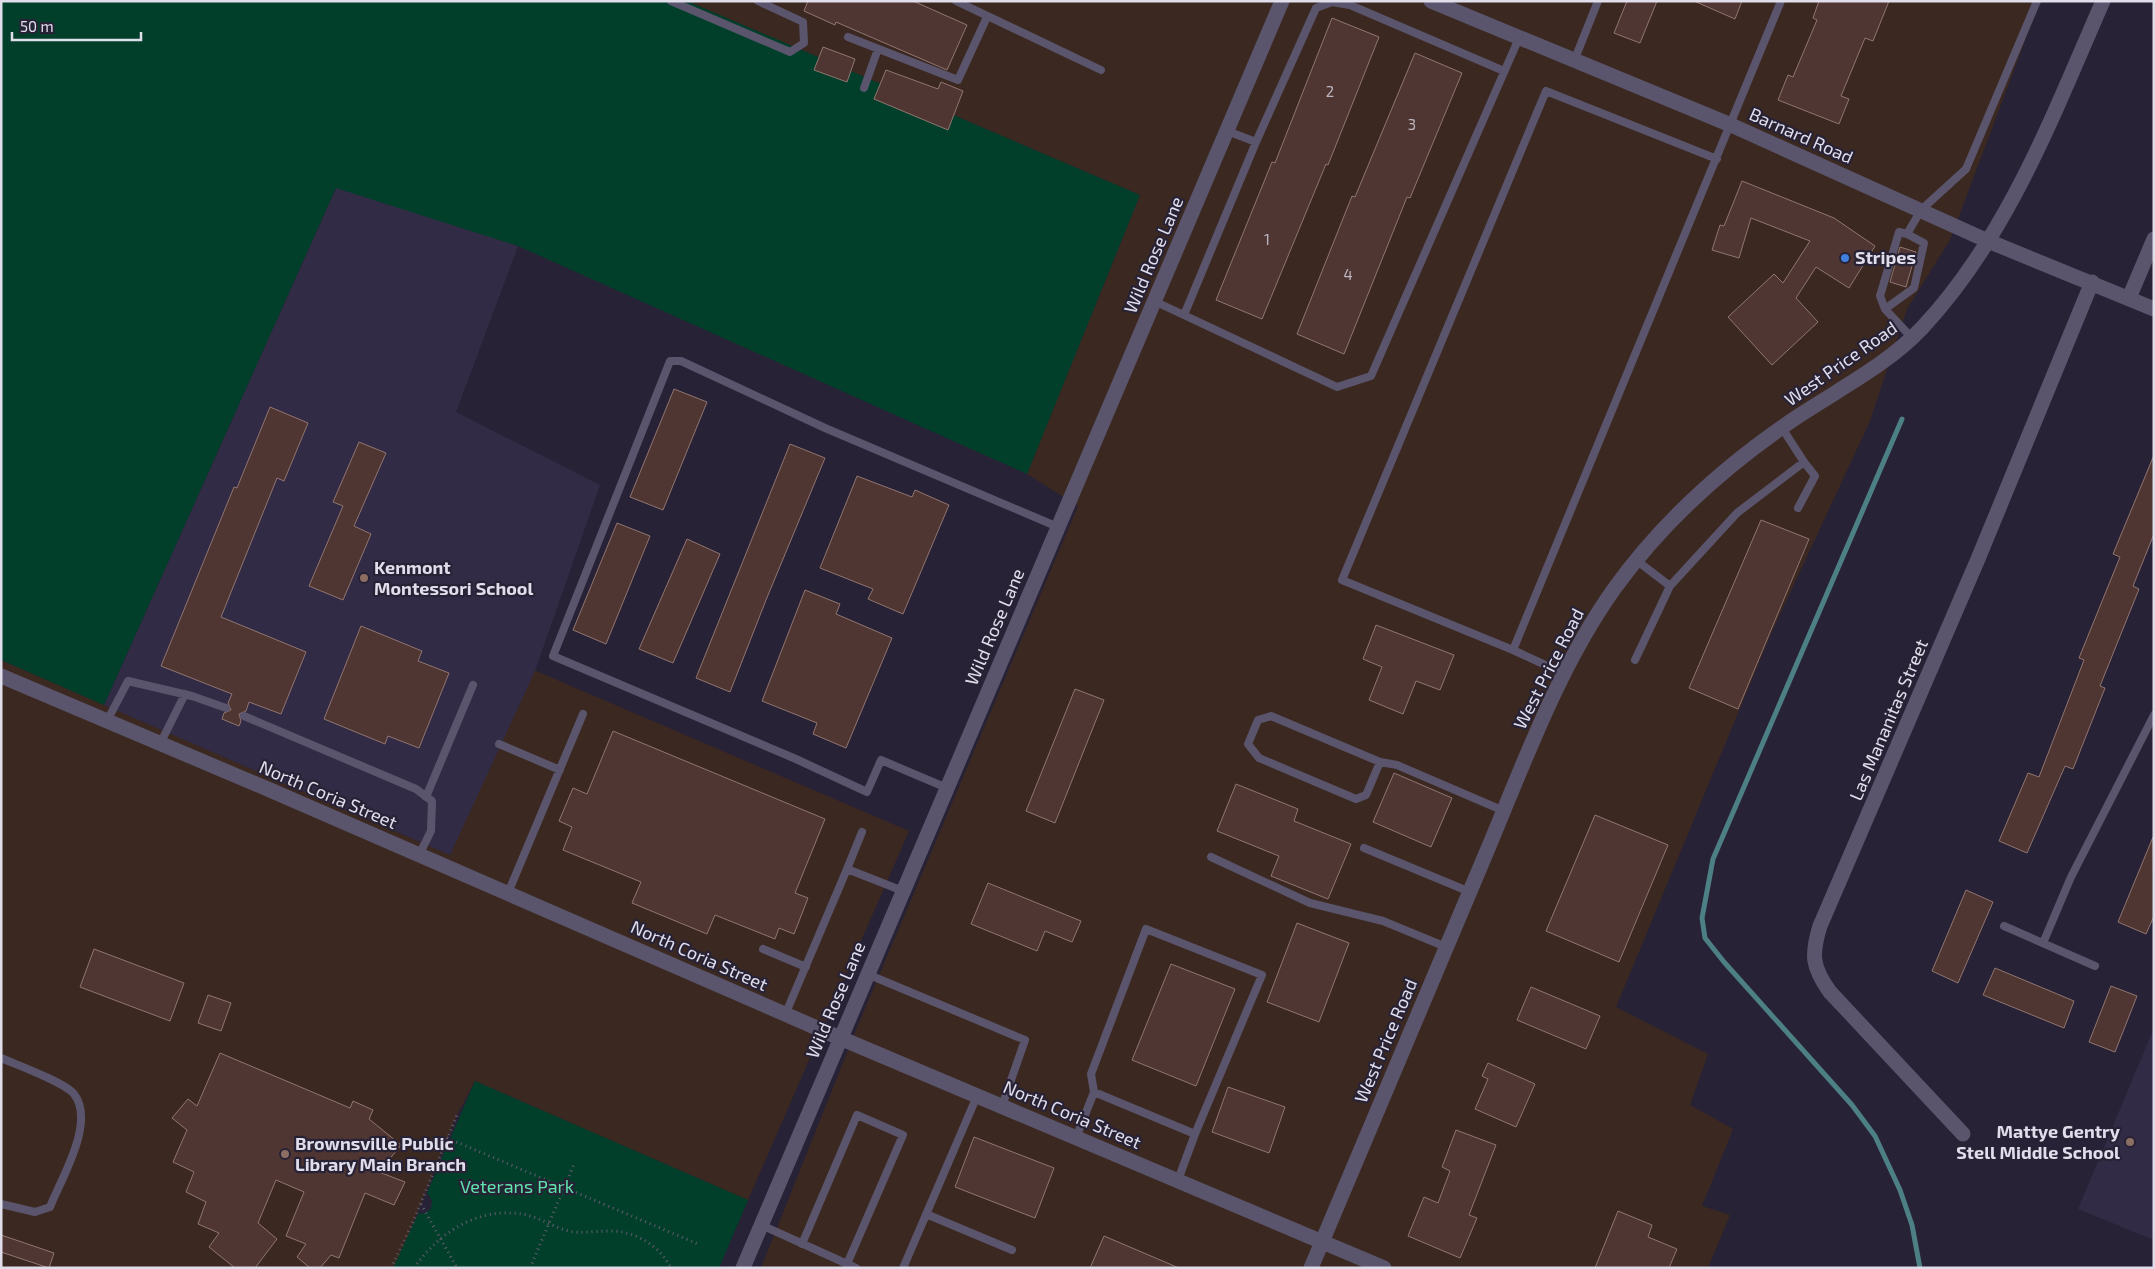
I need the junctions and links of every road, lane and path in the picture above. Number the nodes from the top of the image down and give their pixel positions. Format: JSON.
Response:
{"nodes":[{"id":1,"x":671,"y":1,"type":"edge"},
{"id":2,"x":758,"y":1,"type":"edge"},
{"id":3,"x":956,"y":1,"type":"edge"},
{"id":4,"x":1282,"y":1,"type":"edge"},
{"id":5,"x":1431,"y":1,"type":"edge"},
{"id":6,"x":1598,"y":1,"type":"edge"},
{"id":7,"x":1781,"y":1,"type":"edge"},
{"id":8,"x":2037,"y":1,"type":"edge"},
{"id":9,"x":2103,"y":1,"type":"edge"},
{"id":10,"x":987,"y":17,"type":"junction"},
{"id":11,"x":848,"y":37,"type":"dead end"},
{"id":12,"x":1519,"y":38,"type":"junction"},
{"id":13,"x":878,"y":49,"type":"junction"},
{"id":14,"x":1574,"y":61,"type":"junction"},
{"id":15,"x":1101,"y":70,"type":"dead end"},
{"id":16,"x":1504,"y":71,"type":"junction"},
{"id":17,"x":864,"y":88,"type":"dead end"},
{"id":18,"x":1731,"y":125,"type":"junction"},
{"id":19,"x":1227,"y":131,"type":"junction"},
{"id":20,"x":1256,"y":142,"type":"junction"},
{"id":21,"x":1717,"y":159,"type":"junction"},
{"id":22,"x":1921,"y":210,"type":"junction"},
{"id":23,"x":1907,"y":234,"type":"junction"},
{"id":24,"x":2154,"y":239,"type":"edge"},
{"id":25,"x":1988,"y":240,"type":"junction"},
{"id":26,"x":2092,"y":282,"type":"junction"},
{"id":27,"x":2129,"y":298,"type":"junction"},
{"id":28,"x":1154,"y":301,"type":"junction"},
{"id":29,"x":1885,"y":309,"type":"junction"},
{"id":30,"x":2154,"y":309,"type":"edge"},
{"id":31,"x":1184,"y":315,"type":"junction"},
{"id":32,"x":1911,"y":338,"type":"junction"},
{"id":33,"x":1782,"y":428,"type":"junction"},
{"id":34,"x":1804,"y":462,"type":"junction"},
{"id":35,"x":1798,"y":508,"type":"dead end"},
{"id":36,"x":1058,"y":527,"type":"junction"},
{"id":37,"x":1636,"y":560,"type":"junction"},
{"id":38,"x":1670,"y":586,"type":"junction"},
{"id":39,"x":1513,"y":650,"type":"junction"},
{"id":40,"x":1635,"y":660,"type":"dead end"},
{"id":41,"x":1565,"y":674,"type":"junction"},
{"id":42,"x":1,"y":676,"type":"edge"},
{"id":43,"x":473,"y":685,"type":"dead end"},
{"id":44,"x":185,"y":694,"type":"junction"},
{"id":45,"x":226,"y":708,"type":"dead end"},
{"id":46,"x":583,"y":714,"type":"dead end"},
{"id":47,"x":2154,"y":715,"type":"edge"},
{"id":48,"x":244,"y":716,"type":"dead end"},
{"id":49,"x":107,"y":721,"type":"junction"},
{"id":50,"x":160,"y":744,"type":"junction"},
{"id":51,"x":500,"y":744,"type":"dead end"},
{"id":52,"x":1380,"y":762,"type":"junction"},
{"id":53,"x":560,"y":770,"type":"junction"},
{"id":54,"x":947,"y":788,"type":"junction"},
{"id":55,"x":426,"y":797,"type":"junction"},
{"id":56,"x":1504,"y":810,"type":"junction"},
{"id":57,"x":862,"y":832,"type":"dead end"},
{"id":58,"x":1364,"y":848,"type":"dead end"},
{"id":59,"x":419,"y":855,"type":"junction"},
{"id":60,"x":1211,"y":857,"type":"dead end"},
{"id":61,"x":847,"y":869,"type":"junction"},
{"id":62,"x":903,"y":891,"type":"junction"},
{"id":63,"x":1470,"y":892,"type":"junction"},
{"id":64,"x":508,"y":893,"type":"junction"},
{"id":65,"x":2004,"y":926,"type":"dead end"},
{"id":66,"x":2043,"y":943,"type":"junction"},
{"id":67,"x":1446,"y":947,"type":"junction"},
{"id":68,"x":764,"y":950,"type":"dead end"},
{"id":69,"x":2095,"y":966,"type":"dead end"},
{"id":70,"x":806,"y":967,"type":"junction"},
{"id":71,"x":867,"y":974,"type":"junction"},
{"id":72,"x":785,"y":1014,"type":"junction"},
{"id":73,"x":840,"y":1038,"type":"junction"},
{"id":74,"x":1,"y":1058,"type":"edge"},
{"id":75,"x":1094,"y":1092,"type":"junction"},
{"id":76,"x":977,"y":1096,"type":"junction"},
{"id":77,"x":1002,"y":1106,"type":"junction"},
{"id":78,"x":457,"y":1114,"type":"dead end"},
{"id":79,"x":1195,"y":1134,"type":"junction"},
{"id":80,"x":1963,"y":1134,"type":"dead end"},
{"id":81,"x":447,"y":1138,"type":"junction"},
{"id":82,"x":1076,"y":1138,"type":"junction"},
{"id":83,"x":574,"y":1164,"type":"dead end"},
{"id":84,"x":1178,"y":1180,"type":"junction"},
{"id":85,"x":564,"y":1188,"type":"junction"},
{"id":86,"x":420,"y":1203,"type":"junction"},
{"id":87,"x":1,"y":1204,"type":"edge"},
{"id":88,"x":926,"y":1214,"type":"junction"},
{"id":89,"x":549,"y":1223,"type":"junction"},
{"id":90,"x":761,"y":1225,"type":"junction"},
{"id":91,"x":440,"y":1240,"type":"junction"},
{"id":92,"x":1322,"y":1241,"type":"junction"},
{"id":93,"x":698,"y":1244,"type":"dead end"},
{"id":94,"x":802,"y":1244,"type":"junction"},
{"id":95,"x":1012,"y":1250,"type":"dead end"},
{"id":96,"x":847,"y":1264,"type":"junction"},
{"id":97,"x":391,"y":1268,"type":"edge"},
{"id":98,"x":414,"y":1268,"type":"edge"},
{"id":99,"x":458,"y":1268,"type":"edge"},
{"id":100,"x":530,"y":1268,"type":"edge"},
{"id":101,"x":670,"y":1268,"type":"edge"},
{"id":102,"x":742,"y":1268,"type":"edge"},
{"id":103,"x":856,"y":1268,"type":"edge"},
{"id":104,"x":903,"y":1268,"type":"edge"},
{"id":105,"x":1311,"y":1268,"type":"edge"},
{"id":106,"x":1384,"y":1268,"type":"edge"}],
"edges":[{"from":1,"to":2,"type":"lane"},
{"from":3,"to":10,"type":"lane"},
{"from":4,"to":19,"type":"street","name":"Wild Rose Lane"},
{"from":5,"to":12,"type":"street","name":"Barnard Road"},
{"from":6,"to":14,"type":"lane"},
{"from":7,"to":18,"type":"lane"},
{"from":8,"to":22,"type":"lane"},
{"from":9,"to":25,"type":"street","name":"West Price Road"},
{"from":10,"to":13,"type":"lane"},
{"from":10,"to":15,"type":"lane"},
{"from":11,"to":13,"type":"lane"},
{"from":12,"to":14,"type":"street","name":"Barnard Road"},
{"from":12,"to":16,"type":"lane"},
{"from":13,"to":17,"type":"lane"},
{"from":14,"to":18,"type":"street","name":"Barnard Road"},
{"from":16,"to":20,"type":"lane"},
{"from":16,"to":31,"type":"lane"},
{"from":18,"to":21,"type":"lane"},
{"from":18,"to":22,"type":"street","name":"Barnard Road"},
{"from":19,"to":20,"type":"lane"},
{"from":19,"to":28,"type":"street","name":"Wild Rose Lane"},
{"from":20,"to":31,"type":"lane"},
{"from":21,"to":39,"type":"lane"},
{"from":21,"to":39,"type":"lane"},
{"from":22,"to":23,"type":"lane"},
{"from":22,"to":25,"type":"street","name":"Barnard Road"},
{"from":23,"to":29,"type":"lane"},
{"from":23,"to":29,"type":"lane"},
{"from":24,"to":27,"type":"street"},
{"from":25,"to":26,"type":"street","name":"Barnard Road"},
{"from":25,"to":32,"type":"street","name":"West Price Road"},
{"from":26,"to":27,"type":"street","name":"Barnard Road"},
{"from":26,"to":80,"type":"street","name":"Las Mananitas Street"},
{"from":27,"to":30,"type":"street","name":"Barnard Road"},
{"from":28,"to":31,"type":"lane"},
{"from":28,"to":36,"type":"street","name":"Wild Rose Lane"},
{"from":29,"to":32,"type":"lane"},
{"from":32,"to":33,"type":"street","name":"West Price Road"},
{"from":33,"to":34,"type":"lane"},
{"from":33,"to":37,"type":"street","name":"West Price Road"},
{"from":34,"to":35,"type":"lane"},
{"from":34,"to":38,"type":"lane"},
{"from":36,"to":54,"type":"street","name":"Wild Rose Lane"},
{"from":36,"to":54,"type":"lane"},
{"from":37,"to":38,"type":"lane"},
{"from":37,"to":41,"type":"street","name":"West Price Road"},
{"from":38,"to":40,"type":"lane"},
{"from":39,"to":41,"type":"lane"},
{"from":41,"to":56,"type":"street","name":"West Price Road"},
{"from":42,"to":49,"type":"street","name":"North Coria Street"},
{"from":43,"to":55,"type":"lane"},
{"from":44,"to":45,"type":"lane"},
{"from":44,"to":49,"type":"lane"},
{"from":44,"to":50,"type":"lane"},
{"from":46,"to":53,"type":"lane"},
{"from":47,"to":66,"type":"lane"},
{"from":48,"to":55,"type":"lane"},
{"from":49,"to":50,"type":"street","name":"North Coria Street"},
{"from":50,"to":59,"type":"street","name":"North Coria Street"},
{"from":51,"to":53,"type":"lane"},
{"from":52,"to":52,"type":"lane"},
{"from":52,"to":56,"type":"lane"},
{"from":53,"to":64,"type":"lane"},
{"from":54,"to":62,"type":"street","name":"Wild Rose Lane"},
{"from":55,"to":59,"type":"lane"},
{"from":56,"to":63,"type":"street","name":"West Price Road"},
{"from":57,"to":61,"type":"lane"},
{"from":58,"to":63,"type":"lane"},
{"from":59,"to":64,"type":"street","name":"North Coria Street"},
{"from":60,"to":67,"type":"lane"},
{"from":61,"to":62,"type":"lane"},
{"from":61,"to":70,"type":"lane"},
{"from":62,"to":71,"type":"street","name":"Wild Rose Lane"},
{"from":63,"to":67,"type":"street","name":"West Price Road"},
{"from":64,"to":72,"type":"street","name":"North Coria Street"},
{"from":65,"to":66,"type":"lane"},
{"from":66,"to":69,"type":"lane"},
{"from":67,"to":92,"type":"street","name":"West Price Road"},
{"from":68,"to":70,"type":"lane"},
{"from":70,"to":72,"type":"lane"},
{"from":71,"to":73,"type":"street","name":"Wild Rose Lane"},
{"from":71,"to":77,"type":"lane"},
{"from":72,"to":73,"type":"street","name":"North Coria Street"},
{"from":73,"to":76,"type":"street","name":"North Coria Street"},
{"from":73,"to":90,"type":"street","name":"Wild Rose Lane"},
{"from":74,"to":87,"type":"lane"},
{"from":75,"to":79,"type":"lane"},
{"from":75,"to":79,"type":"lane"},
{"from":75,"to":82,"type":"lane"},
{"from":76,"to":77,"type":"street","name":"North Coria Street"},
{"from":76,"to":88,"type":"lane"},
{"from":77,"to":82,"type":"street","name":"North Coria Street"},
{"from":78,"to":81,"type":"path"},
{"from":79,"to":84,"type":"lane"},
{"from":81,"to":85,"type":"path"},
{"from":81,"to":86,"type":"path"},
{"from":82,"to":84,"type":"street","name":"North Coria Street"},
{"from":83,"to":85,"type":"path"},
{"from":84,"to":92,"type":"street","name":"North Coria Street"},
{"from":85,"to":89,"type":"path"},
{"from":85,"to":93,"type":"path"},
{"from":86,"to":91,"type":"path"},
{"from":86,"to":97,"type":"path"},
{"from":88,"to":95,"type":"lane"},
{"from":88,"to":104,"type":"lane"},
{"from":89,"to":91,"type":"path"},
{"from":89,"to":100,"type":"path"},
{"from":89,"to":101,"type":"path"},
{"from":90,"to":94,"type":"lane"},
{"from":90,"to":102,"type":"street","name":"Wild Rose Lane"},
{"from":91,"to":98,"type":"path"},
{"from":91,"to":99,"type":"path"},
{"from":92,"to":105,"type":"street","name":"West Price Road"},
{"from":92,"to":106,"type":"street","name":"North Coria Street"},
{"from":94,"to":96,"type":"lane"},
{"from":94,"to":96,"type":"lane"},
{"from":96,"to":103,"type":"lane"}]}
